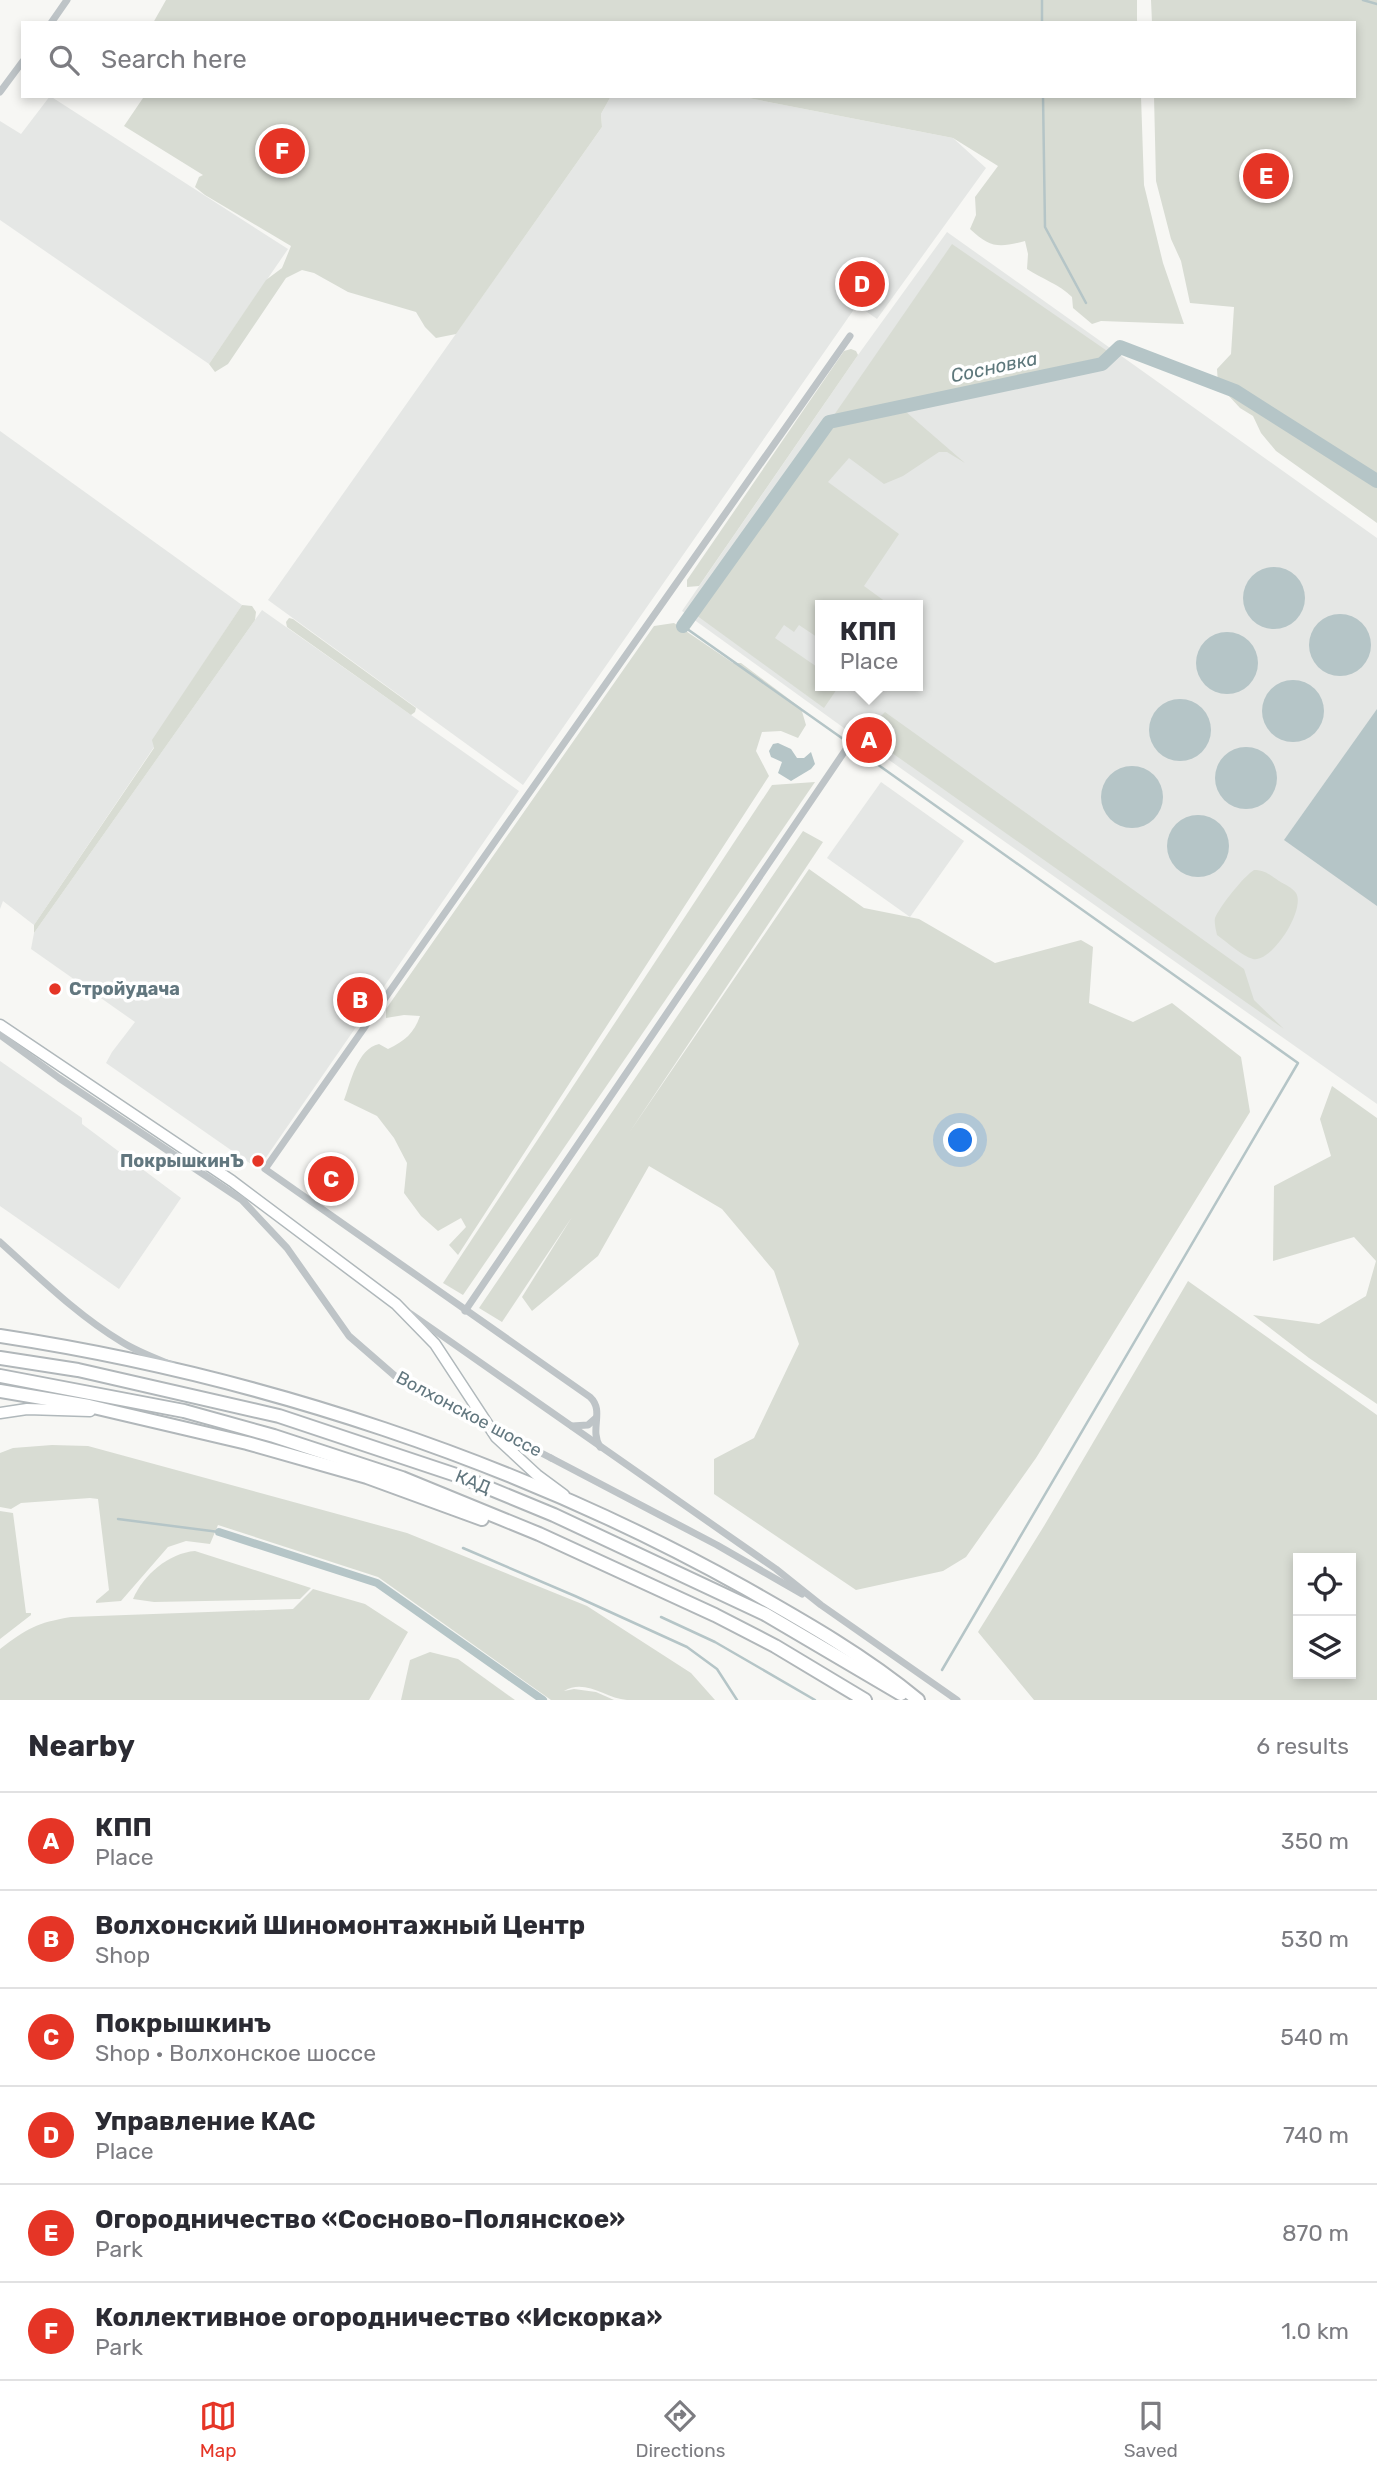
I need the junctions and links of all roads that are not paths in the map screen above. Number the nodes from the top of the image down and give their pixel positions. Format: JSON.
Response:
{"nodes":[{"id":1,"x":67,"y":0,"type":"edge"},
{"id":2,"x":52,"y":21,"type":"edge"},
{"id":3,"x":21,"y":64,"type":"edge"},
{"id":4,"x":0,"y":92,"type":"edge"},
{"id":5,"x":850,"y":336,"type":"dead end"},
{"id":6,"x":855,"y":736,"type":"dead end"},
{"id":7,"x":0,"y":1025,"type":"edge"},
{"id":8,"x":0,"y":1037,"type":"edge"},
{"id":9,"x":0,"y":1242,"type":"edge"},
{"id":10,"x":396,"y":1304,"type":"junction"},
{"id":11,"x":465,"y":1311,"type":"junction"},
{"id":12,"x":0,"y":1336,"type":"edge"},
{"id":13,"x":0,"y":1358,"type":"edge"},
{"id":14,"x":199,"y":1375,"type":"junction"},
{"id":15,"x":0,"y":1376,"type":"edge"},
{"id":16,"x":0,"y":1391,"type":"edge"},
{"id":17,"x":0,"y":1413,"type":"edge"},
{"id":18,"x":133,"y":1416,"type":"junction"},
{"id":19,"x":597,"y":1417,"type":"junction"},
{"id":20,"x":570,"y":1426,"type":"junction"},
{"id":21,"x":600,"y":1447,"type":"junction"},
{"id":22,"x":578,"y":1506,"type":"junction"},
{"id":23,"x":568,"y":1547,"type":"junction"},
{"id":24,"x":821,"y":1605,"type":"junction"},
{"id":25,"x":865,"y":1700,"type":"edge"},
{"id":26,"x":910,"y":1700,"type":"edge"},
{"id":27,"x":918,"y":1700,"type":"edge"},
{"id":28,"x":957,"y":1700,"type":"edge"}],
"edges":[{"from":1,"to":2,"type":"street"},
{"from":3,"to":4,"type":"street"},
{"from":5,"to":11,"type":"street"},
{"from":6,"to":11,"type":"street"},
{"from":7,"to":10,"type":"main road","name":"Волхонское шоссе"},
{"from":8,"to":24,"type":"street","name":"Волхонское шоссе","bridge":true},
{"from":9,"to":14,"type":"street"},
{"from":10,"to":20,"type":"street","name":"Волхонское шоссе"},
{"from":10,"to":22,"type":"main road"},
{"from":11,"to":19,"type":"street"},
{"from":12,"to":14,"type":"highway"},
{"from":13,"to":26,"type":"highway","name":"КАД"},
{"from":14,"to":22,"type":"highway"},
{"from":15,"to":23,"type":"highway","name":"КАД"},
{"from":16,"to":18,"type":"highway"},
{"from":17,"to":18,"type":"main road"},
{"from":18,"to":23,"type":"highway"},
{"from":19,"to":20,"type":"street"},
{"from":19,"to":21,"type":"street"},
{"from":20,"to":21,"type":"street","name":"Волхонское шоссе"},
{"from":21,"to":24,"type":"street","name":"Волхонское шоссе"},
{"from":22,"to":27,"type":"highway"},
{"from":23,"to":25,"type":"highway","name":"КАД"},
{"from":24,"to":28,"type":"street","name":"Волхонское шоссе"}]}
